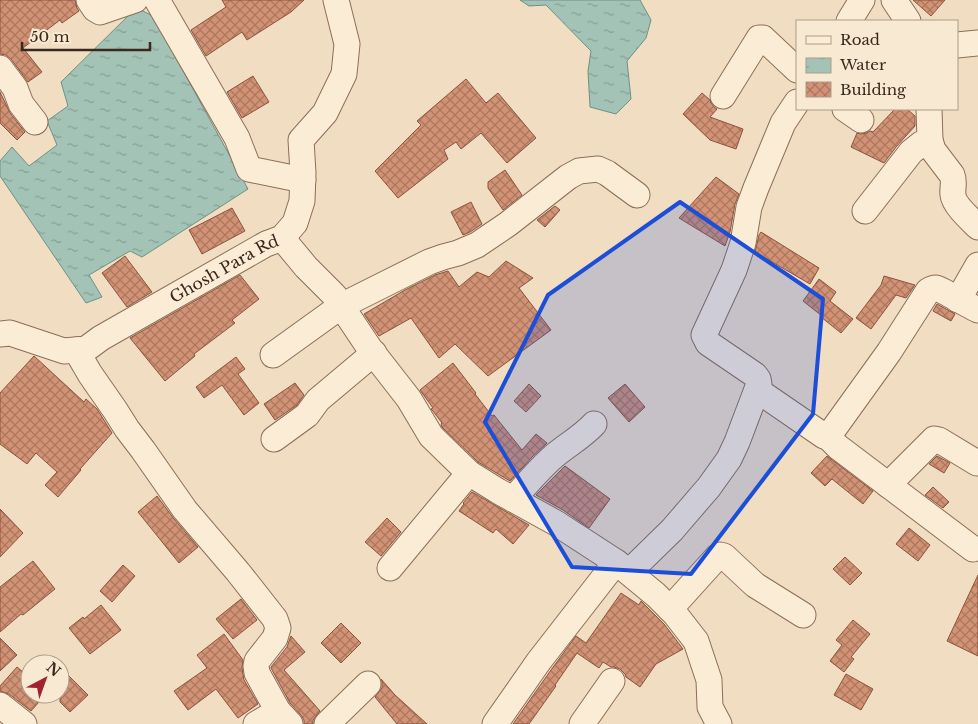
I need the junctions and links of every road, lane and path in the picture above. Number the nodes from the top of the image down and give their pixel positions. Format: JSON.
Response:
{"nodes":[{"id":1,"x":90,"y":0,"type":"edge"},
{"id":2,"x":135,"y":0,"type":"edge"},
{"id":3,"x":157,"y":0,"type":"edge"},
{"id":4,"x":336,"y":0,"type":"edge"},
{"id":5,"x":862,"y":0,"type":"edge"},
{"id":6,"x":894,"y":0,"type":"edge"},
{"id":7,"x":850,"y":20,"type":"edge"},
{"id":8,"x":907,"y":20,"type":"edge"},
{"id":9,"x":978,"y":43,"type":"edge"},
{"id":10,"x":958,"y":45,"type":"edge"},
{"id":11,"x":0,"y":68,"type":"edge"},
{"id":12,"x":796,"y":69,"type":"edge"},
{"id":13,"x":723,"y":96,"type":"dead end"},
{"id":14,"x":796,"y":104,"type":"edge"},
{"id":15,"x":929,"y":110,"type":"edge"},
{"id":16,"x":35,"y":122,"type":"dead end"},
{"id":17,"x":930,"y":140,"type":"junction"},
{"id":18,"x":303,"y":180,"type":"junction"},
{"id":19,"x":637,"y":195,"type":"dead end"},
{"id":20,"x":865,"y":211,"type":"dead end"},
{"id":21,"x":978,"y":227,"type":"edge"},
{"id":22,"x":282,"y":238,"type":"junction"},
{"id":23,"x":978,"y":265,"type":"edge"},
{"id":24,"x":968,"y":305,"type":"edge"},
{"id":25,"x":341,"y":306,"type":"junction"},
{"id":26,"x":3,"y":329,"type":"edge"},
{"id":27,"x":76,"y":350,"type":"junction"},
{"id":28,"x":374,"y":354,"type":"junction"},
{"id":29,"x":273,"y":355,"type":"dead end"},
{"id":30,"x":757,"y":390,"type":"junction"},
{"id":31,"x":594,"y":424,"type":"dead end"},
{"id":32,"x":827,"y":436,"type":"junction"},
{"id":33,"x":274,"y":439,"type":"dead end"},
{"id":34,"x":977,"y":463,"type":"edge"},
{"id":35,"x":469,"y":473,"type":"junction"},
{"id":36,"x":888,"y":485,"type":"junction"},
{"id":37,"x":513,"y":499,"type":"junction"},
{"id":38,"x":973,"y":549,"type":"dead end"},
{"id":39,"x":622,"y":567,"type":"junction"},
{"id":40,"x":390,"y":568,"type":"dead end"},
{"id":41,"x":670,"y":609,"type":"junction"},
{"id":42,"x":803,"y":615,"type":"dead end"},
{"id":43,"x":612,"y":681,"type":"dead end"},
{"id":44,"x":368,"y":684,"type":"dead end"},
{"id":45,"x":0,"y":705,"type":"edge"},
{"id":46,"x":284,"y":717,"type":"edge"},
{"id":47,"x":499,"y":723,"type":"edge"},
{"id":48,"x":24,"y":724,"type":"edge"},
{"id":49,"x":256,"y":724,"type":"edge"},
{"id":50,"x":327,"y":724,"type":"edge"},
{"id":51,"x":582,"y":724,"type":"edge"},
{"id":52,"x":719,"y":724,"type":"edge"}],
"edges":[{"from":1,"to":2,"type":"street"},
{"from":3,"to":18,"type":"street"},
{"from":4,"to":18,"type":"street","name":"Ghosh Para Rd"},
{"from":5,"to":7,"type":"street"},
{"from":6,"to":8,"type":"street"},
{"from":9,"to":10,"type":"street"},
{"from":11,"to":16,"type":"street"},
{"from":12,"to":13,"type":"street"},
{"from":14,"to":30,"type":"street"},
{"from":15,"to":17,"type":"street"},
{"from":17,"to":20,"type":"street"},
{"from":17,"to":21,"type":"street"},
{"from":18,"to":22,"type":"street","name":"Ghosh Para Rd"},
{"from":19,"to":25,"type":"street"},
{"from":22,"to":25,"type":"street"},
{"from":22,"to":27,"type":"street","name":"Ghosh Para Rd"},
{"from":23,"to":24,"type":"street"},
{"from":24,"to":32,"type":"street"},
{"from":25,"to":28,"type":"street"},
{"from":25,"to":29,"type":"street"},
{"from":26,"to":27,"type":"street"},
{"from":27,"to":46,"type":"street"},
{"from":28,"to":33,"type":"street"},
{"from":28,"to":35,"type":"street"},
{"from":30,"to":32,"type":"street"},
{"from":30,"to":39,"type":"street"},
{"from":31,"to":37,"type":"street"},
{"from":32,"to":36,"type":"street"},
{"from":34,"to":36,"type":"street"},
{"from":35,"to":37,"type":"street"},
{"from":35,"to":40,"type":"street"},
{"from":36,"to":38,"type":"street"},
{"from":37,"to":39,"type":"street"},
{"from":39,"to":41,"type":"street"},
{"from":39,"to":47,"type":"street"},
{"from":41,"to":42,"type":"street"},
{"from":41,"to":52,"type":"street"},
{"from":43,"to":51,"type":"street"},
{"from":44,"to":50,"type":"street"},
{"from":45,"to":48,"type":"street"},
{"from":46,"to":49,"type":"street"}]}
